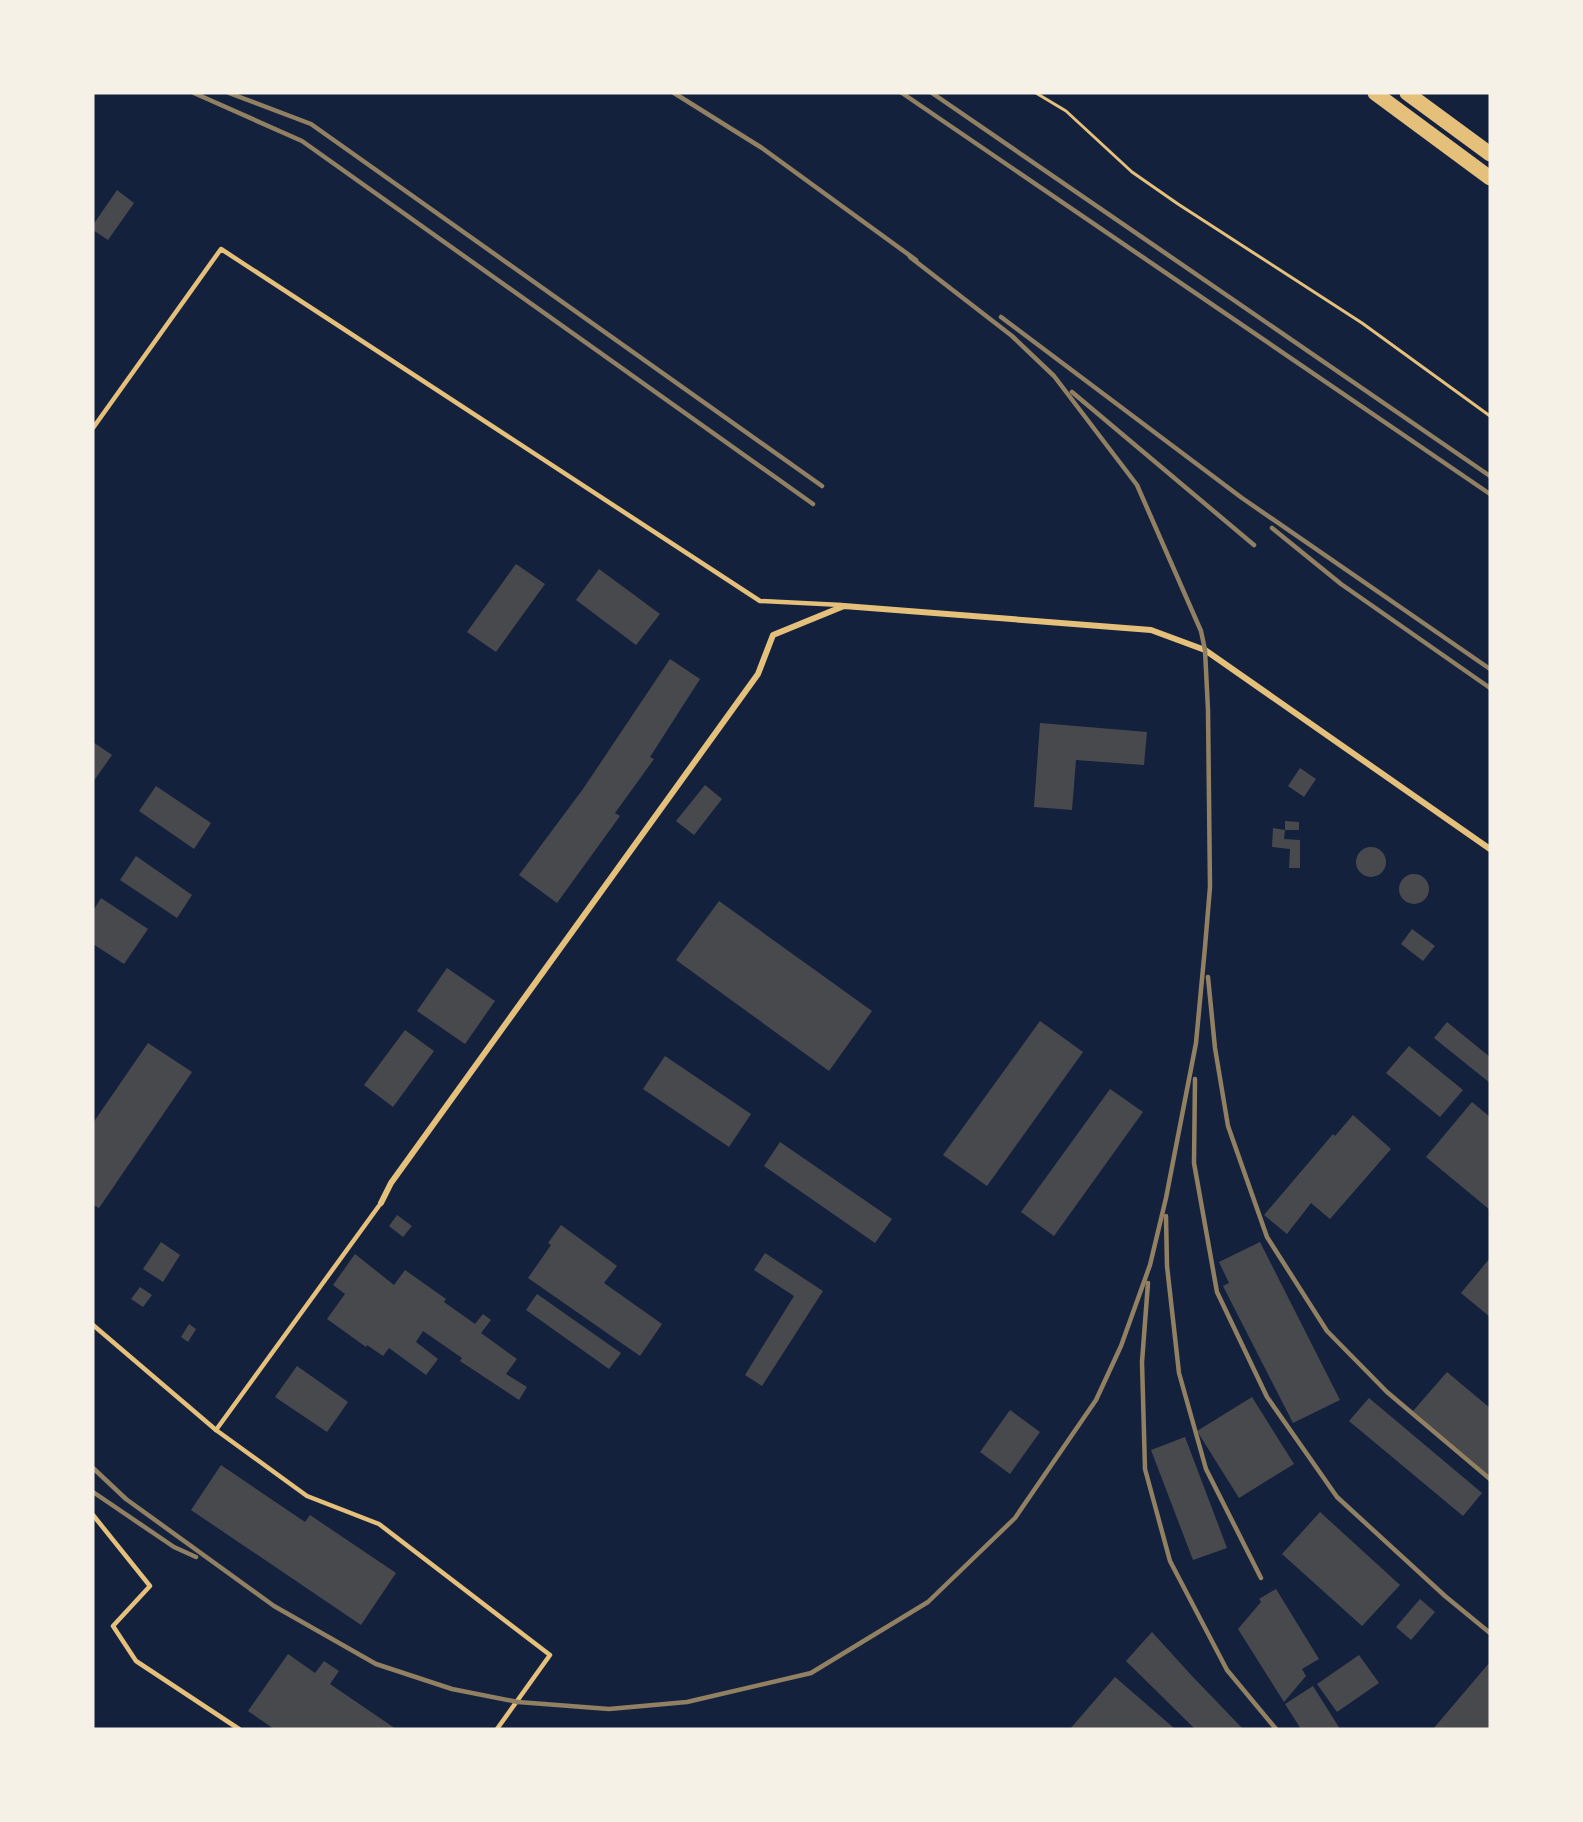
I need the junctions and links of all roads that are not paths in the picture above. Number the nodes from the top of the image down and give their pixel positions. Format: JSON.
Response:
{"nodes":[{"id":1,"x":1375,"y":93,"type":"edge"},
{"id":2,"x":1407,"y":93,"type":"edge"},
{"id":3,"x":1490,"y":154,"type":"edge"},
{"id":4,"x":1490,"y":178,"type":"edge"},
{"id":5,"x":93,"y":428,"type":"edge"},
{"id":6,"x":844,"y":606,"type":"junction"},
{"id":7,"x":1490,"y":849,"type":"edge"},
{"id":8,"x":381,"y":1203,"type":"joint"},
{"id":9,"x":93,"y":1324,"type":"edge"},
{"id":10,"x":216,"y":1430,"type":"junction"},
{"id":11,"x":93,"y":1515,"type":"edge"},
{"id":12,"x":238,"y":1729,"type":"edge"},
{"id":13,"x":497,"y":1729,"type":"edge"}],
"edges":[{"from":1,"to":4,"type":"main road"},
{"from":2,"to":3,"type":"main road"},
{"from":5,"to":6,"type":"lane"},
{"from":6,"to":7,"type":"street"},
{"from":6,"to":8,"type":"street"},
{"from":8,"to":10,"type":"lane"},
{"from":9,"to":10,"type":"lane"},
{"from":10,"to":13,"type":"lane"},
{"from":11,"to":12,"type":"lane"}]}
